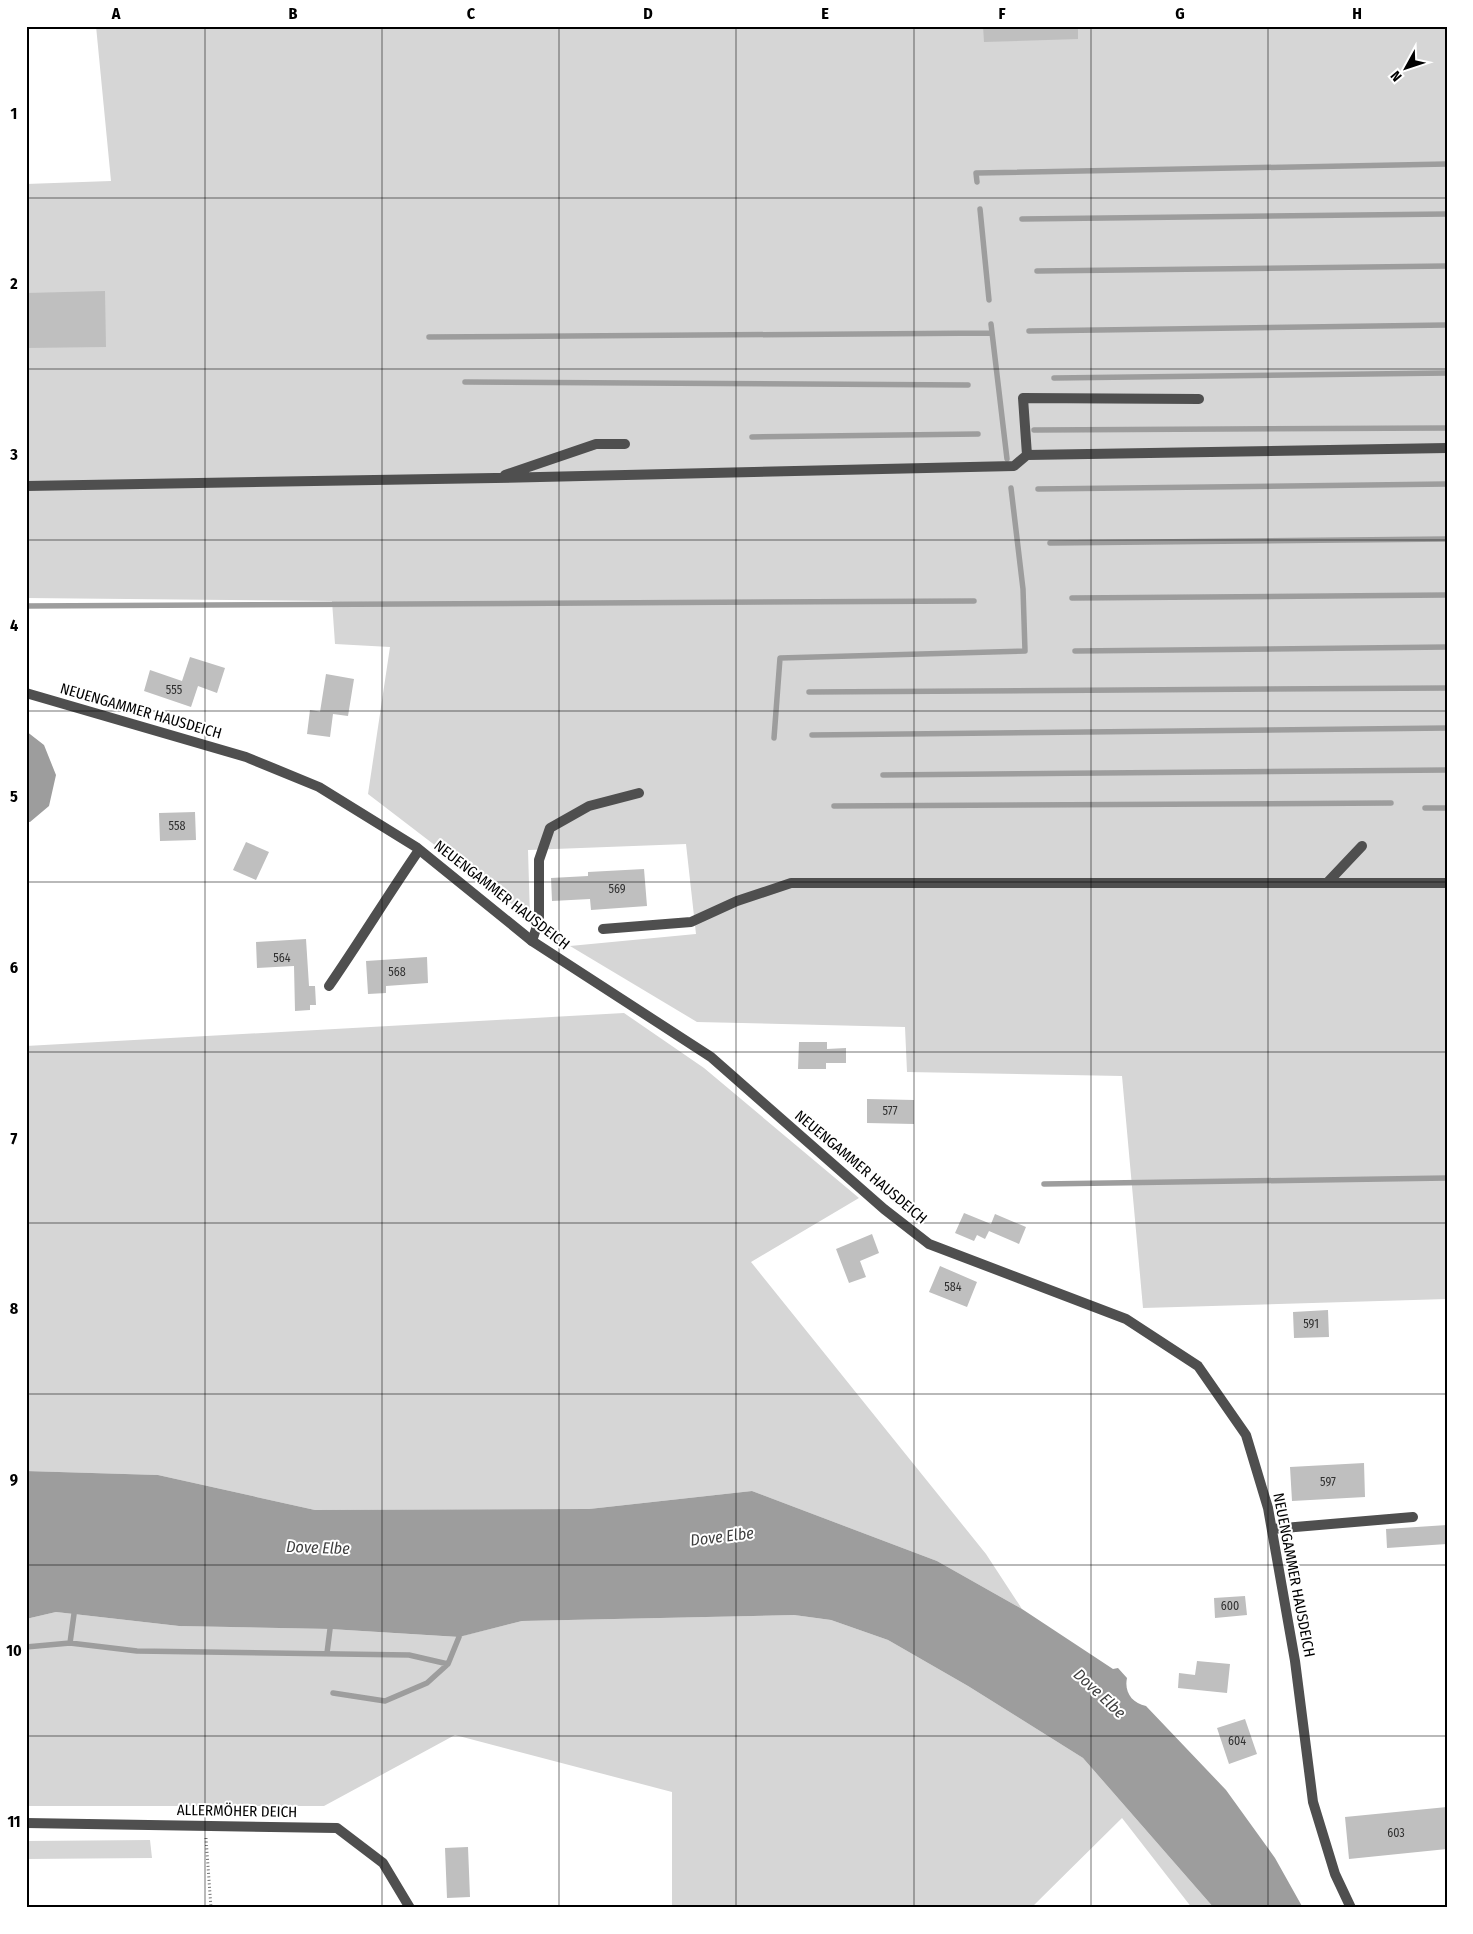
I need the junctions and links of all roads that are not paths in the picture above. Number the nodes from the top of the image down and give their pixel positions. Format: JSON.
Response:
{"nodes":[{"id":1,"x":1199,"y":399,"type":"dead end"},
{"id":2,"x":626,"y":444,"type":"dead end"},
{"id":3,"x":1447,"y":448,"type":"edge"},
{"id":4,"x":1027,"y":455,"type":"junction"},
{"id":5,"x":495,"y":478,"type":"junction"},
{"id":6,"x":26,"y":486,"type":"edge"},
{"id":7,"x":26,"y":693,"type":"edge"},
{"id":8,"x":639,"y":793,"type":"dead end"},
{"id":9,"x":1362,"y":846,"type":"dead end"},
{"id":10,"x":419,"y":850,"type":"junction"},
{"id":11,"x":1327,"y":883,"type":"junction"},
{"id":12,"x":1447,"y":883,"type":"edge"},
{"id":13,"x":603,"y":929,"type":"dead end"},
{"id":14,"x":532,"y":941,"type":"junction"},
{"id":15,"x":329,"y":986,"type":"dead end"},
{"id":16,"x":1413,"y":1518,"type":"dead end"},
{"id":17,"x":1272,"y":1530,"type":"junction"},
{"id":18,"x":26,"y":1823,"type":"edge"},
{"id":19,"x":410,"y":1908,"type":"edge"},
{"id":20,"x":1351,"y":1908,"type":"edge"}],
"edges":[{"from":1,"to":4,"type":"street"},
{"from":2,"to":5,"type":"street"},
{"from":3,"to":4,"type":"street"},
{"from":4,"to":5,"type":"street"},
{"from":5,"to":6,"type":"street"},
{"from":7,"to":10,"type":"street","name":"NEUENGAMMER HAUSDEICH"},
{"from":8,"to":14,"type":"street"},
{"from":9,"to":11,"type":"street"},
{"from":10,"to":14,"type":"street","name":"NEUENGAMMER HAUSDEICH"},
{"from":10,"to":15,"type":"street"},
{"from":11,"to":12,"type":"street"},
{"from":11,"to":13,"type":"street"},
{"from":14,"to":17,"type":"street","name":"NEUENGAMMER HAUSDEICH"},
{"from":16,"to":17,"type":"street"},
{"from":17,"to":20,"type":"street","name":"NEUENGAMMER HAUSDEICH"},
{"from":18,"to":19,"type":"street","name":"ALLERMÖHER DEICH"}]}
